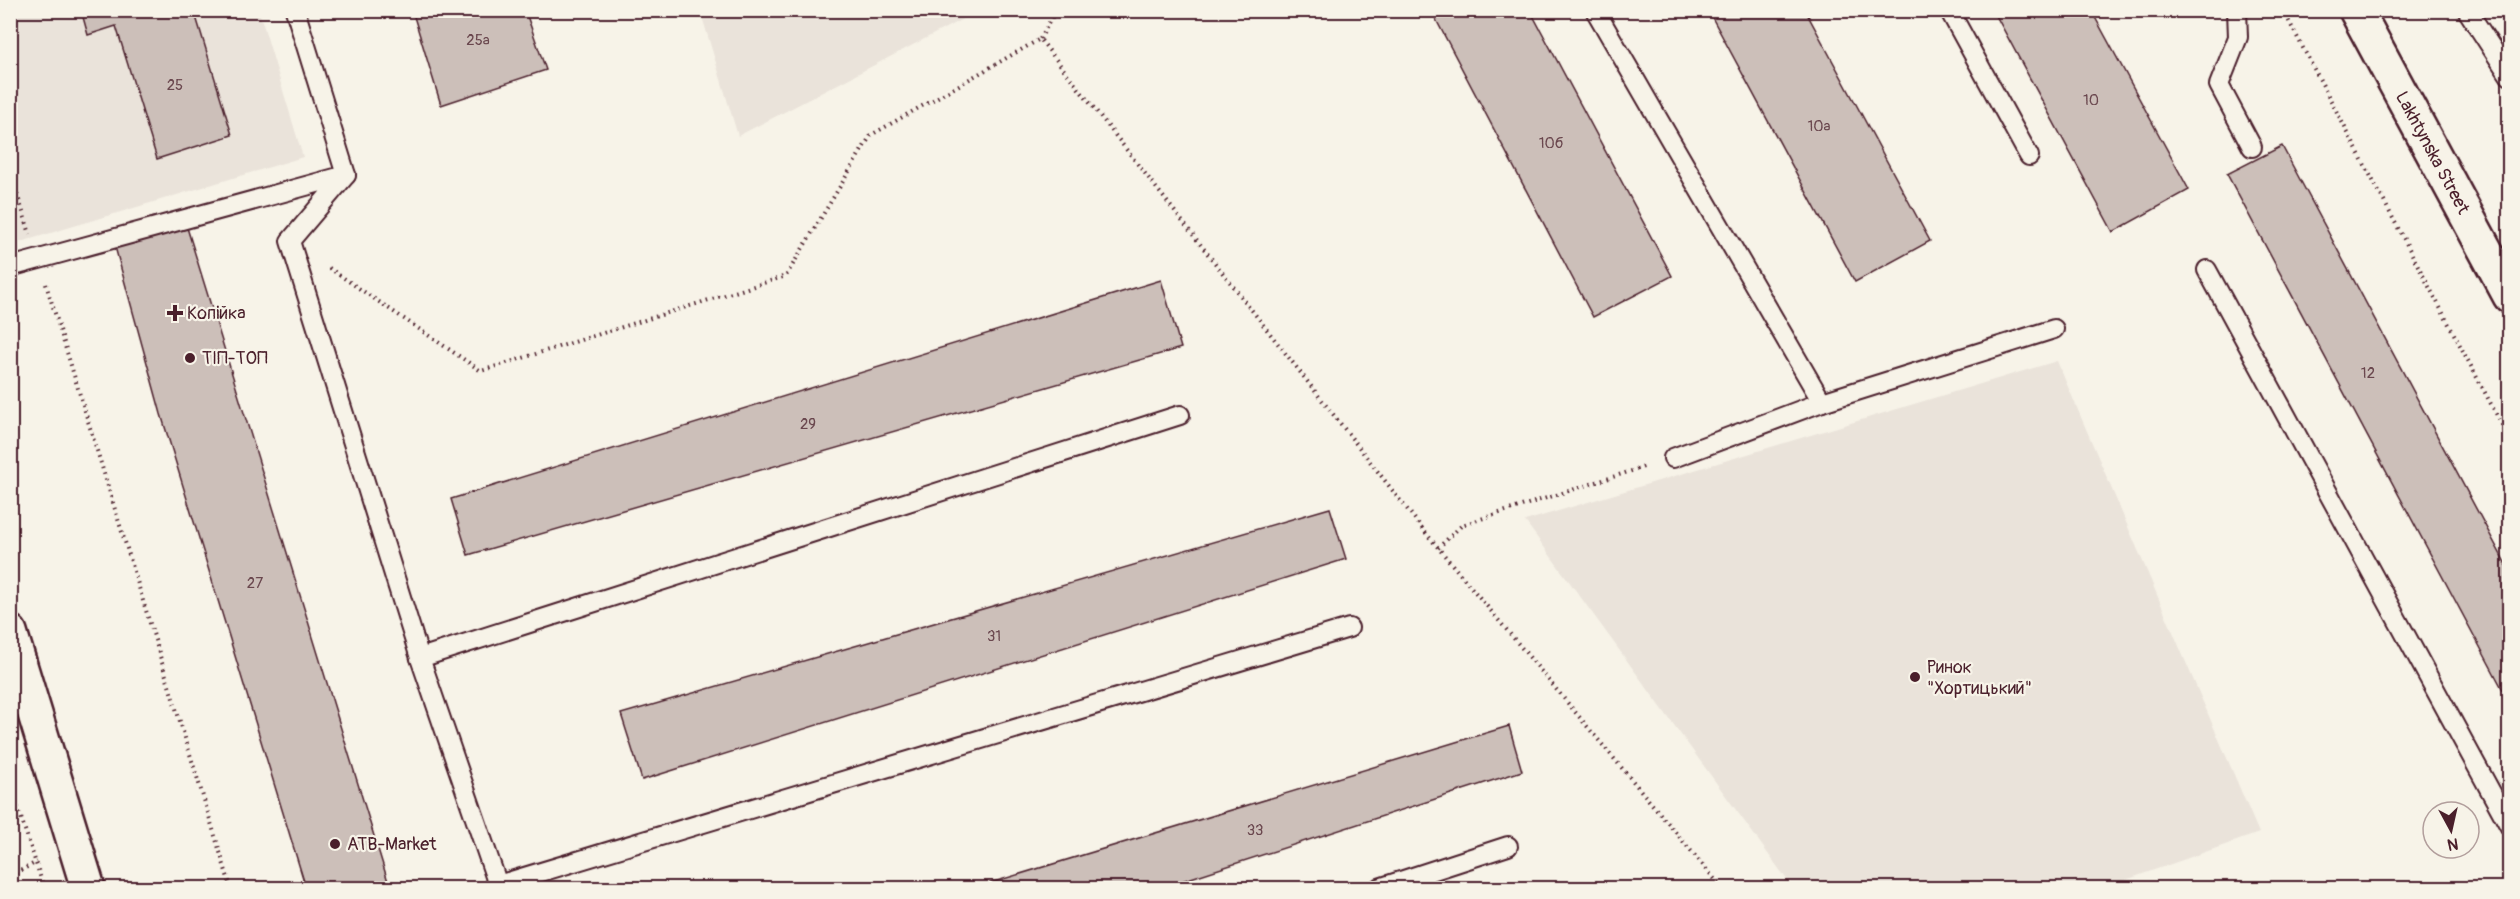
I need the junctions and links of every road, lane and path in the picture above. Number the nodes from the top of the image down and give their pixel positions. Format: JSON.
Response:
{"nodes":[{"id":1,"x":296,"y":10,"type":"edge"},
{"id":2,"x":1056,"y":10,"type":"edge"},
{"id":3,"x":1595,"y":10,"type":"edge"},
{"id":4,"x":1949,"y":10,"type":"edge"},
{"id":5,"x":2237,"y":10,"type":"edge"},
{"id":6,"x":2283,"y":10,"type":"edge"},
{"id":7,"x":2356,"y":10,"type":"edge"},
{"id":8,"x":2467,"y":10,"type":"edge"},
{"id":9,"x":1040,"y":39,"type":"junction"},
{"id":10,"x":2510,"y":76,"type":"edge"},
{"id":11,"x":2252,"y":147,"type":"dead end"},
{"id":12,"x":2030,"y":156,"type":"dead end"},
{"id":13,"x":10,"y":171,"type":"edge"},
{"id":14,"x":346,"y":175,"type":"junction"},
{"id":15,"x":291,"y":241,"type":"junction"},
{"id":16,"x":39,"y":261,"type":"junction"},
{"id":17,"x":10,"y":267,"type":"edge"},
{"id":18,"x":2207,"y":270,"type":"dead end"},
{"id":19,"x":2510,"y":296,"type":"edge"},
{"id":20,"x":2054,"y":329,"type":"dead end"},
{"id":21,"x":1822,"y":402,"type":"junction"},
{"id":22,"x":1180,"y":415,"type":"dead end"},
{"id":23,"x":2510,"y":440,"type":"edge"},
{"id":24,"x":1673,"y":458,"type":"joint"},
{"id":25,"x":1438,"y":548,"type":"junction"},
{"id":26,"x":1349,"y":628,"type":"dead end"},
{"id":27,"x":10,"y":632,"type":"edge"},
{"id":28,"x":420,"y":658,"type":"junction"},
{"id":29,"x":10,"y":784,"type":"edge"},
{"id":30,"x":2510,"y":827,"type":"edge"},
{"id":31,"x":1508,"y":846,"type":"dead end"},
{"id":32,"x":498,"y":887,"type":"edge"},
{"id":33,"x":44,"y":888,"type":"edge"},
{"id":34,"x":88,"y":888,"type":"edge"},
{"id":35,"x":231,"y":888,"type":"edge"},
{"id":36,"x":1379,"y":888,"type":"edge"},
{"id":37,"x":1722,"y":888,"type":"edge"}],
"edges":[{"from":1,"to":14,"type":"lane"},
{"from":2,"to":9,"type":"path"},
{"from":3,"to":21,"type":"lane"},
{"from":4,"to":12,"type":"lane"},
{"from":5,"to":11,"type":"lane"},
{"from":6,"to":23,"type":"path"},
{"from":7,"to":19,"type":"street","name":"Lakhtynska Street"},
{"from":8,"to":10,"type":"lane"},
{"from":9,"to":15,"type":"path"},
{"from":9,"to":25,"type":"path"},
{"from":13,"to":16,"type":"path"},
{"from":14,"to":15,"type":"lane"},
{"from":14,"to":16,"type":"lane"},
{"from":15,"to":28,"type":"lane"},
{"from":16,"to":17,"type":"lane"},
{"from":16,"to":35,"type":"path"},
{"from":18,"to":30,"type":"lane"},
{"from":20,"to":21,"type":"lane"},
{"from":21,"to":24,"type":"lane"},
{"from":22,"to":28,"type":"lane"},
{"from":24,"to":25,"type":"path"},
{"from":25,"to":37,"type":"path"},
{"from":26,"to":32,"type":"lane"},
{"from":27,"to":34,"type":"street"},
{"from":28,"to":32,"type":"lane"},
{"from":29,"to":33,"type":"path"},
{"from":31,"to":36,"type":"lane"}]}
